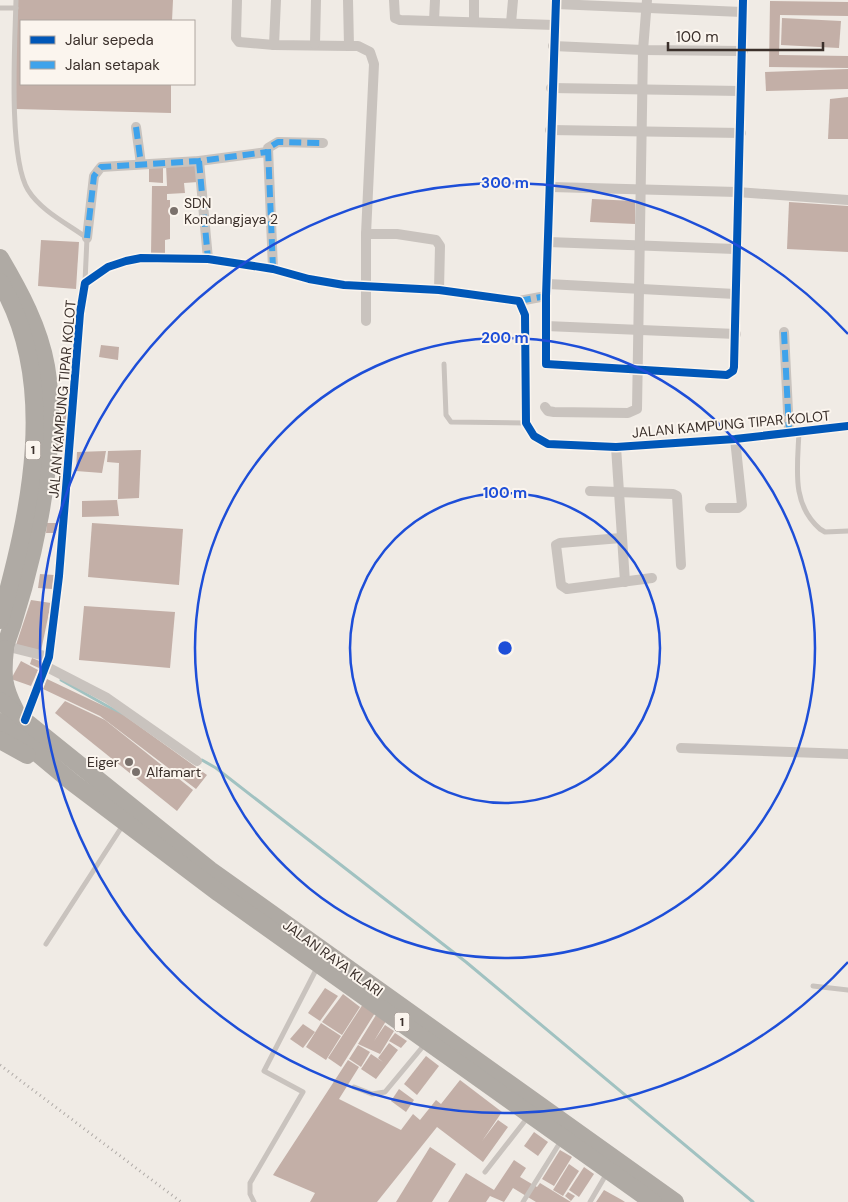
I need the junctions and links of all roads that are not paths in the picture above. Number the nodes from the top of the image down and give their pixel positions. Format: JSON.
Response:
{"nodes":[{"id":1,"x":16,"y":0,"type":"edge"},
{"id":2,"x":237,"y":0,"type":"edge"},
{"id":3,"x":276,"y":0,"type":"edge"},
{"id":4,"x":316,"y":0,"type":"edge"},
{"id":5,"x":348,"y":0,"type":"edge"},
{"id":6,"x":394,"y":0,"type":"edge"},
{"id":7,"x":435,"y":0,"type":"edge"},
{"id":8,"x":474,"y":0,"type":"edge"},
{"id":9,"x":512,"y":0,"type":"edge"},
{"id":10,"x":743,"y":0,"type":"edge"},
{"id":11,"x":556,"y":2,"type":"edge"},
{"id":12,"x":646,"y":4,"type":"edge"},
{"id":13,"x":0,"y":8,"type":"edge"},
{"id":14,"x":16,"y":8,"type":"junction"},
{"id":15,"x":742,"y":12,"type":"junction"},
{"id":16,"x":434,"y":21,"type":"junction"},
{"id":17,"x":474,"y":22,"type":"junction"},
{"id":18,"x":511,"y":23,"type":"junction"},
{"id":19,"x":554,"y":25,"type":"junction"},
{"id":20,"x":315,"y":44,"type":"junction"},
{"id":21,"x":274,"y":45,"type":"junction"},
{"id":22,"x":349,"y":46,"type":"junction"},
{"id":23,"x":553,"y":46,"type":"junction"},
{"id":24,"x":644,"y":50,"type":"junction"},
{"id":25,"x":742,"y":51,"type":"junction"},
{"id":26,"x":551,"y":88,"type":"junction"},
{"id":27,"x":644,"y":89,"type":"junction"},
{"id":28,"x":741,"y":91,"type":"junction"},
{"id":29,"x":136,"y":127,"type":"dead end"},
{"id":30,"x":550,"y":130,"type":"junction"},
{"id":31,"x":644,"y":132,"type":"junction"},
{"id":32,"x":741,"y":133,"type":"junction"},
{"id":33,"x":323,"y":143,"type":"dead end"},
{"id":34,"x":267,"y":152,"type":"junction"},
{"id":35,"x":199,"y":161,"type":"junction"},
{"id":36,"x":141,"y":164,"type":"junction"},
{"id":37,"x":551,"y":187,"type":"junction"},
{"id":38,"x":640,"y":188,"type":"junction"},
{"id":39,"x":737,"y":192,"type":"junction"},
{"id":40,"x":848,"y":200,"type":"edge"},
{"id":41,"x":366,"y":234,"type":"junction"},
{"id":42,"x":87,"y":238,"type":"junction"},
{"id":43,"x":548,"y":242,"type":"junction"},
{"id":44,"x":639,"y":247,"type":"junction"},
{"id":45,"x":735,"y":248,"type":"junction"},
{"id":46,"x":0,"y":258,"type":"edge"},
{"id":47,"x":208,"y":259,"type":"junction"},
{"id":48,"x":274,"y":269,"type":"junction"},
{"id":49,"x":0,"y":282,"type":"edge"},
{"id":50,"x":85,"y":283,"type":"junction"},
{"id":51,"x":548,"y":284,"type":"junction"},
{"id":52,"x":366,"y":286,"type":"junction"},
{"id":53,"x":639,"y":289,"type":"junction"},
{"id":54,"x":439,"y":290,"type":"junction"},
{"id":55,"x":735,"y":294,"type":"junction"},
{"id":56,"x":546,"y":296,"type":"junction"},
{"id":57,"x":519,"y":301,"type":"junction"},
{"id":58,"x":366,"y":321,"type":"dead end"},
{"id":59,"x":546,"y":326,"type":"junction"},
{"id":60,"x":639,"y":330,"type":"junction"},
{"id":61,"x":784,"y":332,"type":"dead end"},
{"id":62,"x":736,"y":334,"type":"junction"},
{"id":63,"x":444,"y":364,"type":"dead end"},
{"id":64,"x":638,"y":369,"type":"junction"},
{"id":65,"x":545,"y":408,"type":"dead end"},
{"id":66,"x":526,"y":423,"type":"junction"},
{"id":67,"x":848,"y":426,"type":"edge"},
{"id":68,"x":794,"y":431,"type":"junction"},
{"id":69,"x":735,"y":439,"type":"junction"},
{"id":70,"x":616,"y":447,"type":"junction"},
{"id":71,"x":590,"y":491,"type":"dead end"},
{"id":72,"x":618,"y":491,"type":"junction"},
{"id":73,"x":710,"y":508,"type":"dead end"},
{"id":74,"x":848,"y":531,"type":"edge"},
{"id":75,"x":621,"y":538,"type":"junction"},
{"id":76,"x":681,"y":565,"type":"dead end"},
{"id":77,"x":652,"y":578,"type":"dead end"},
{"id":78,"x":625,"y":582,"type":"junction"},
{"id":79,"x":0,"y":620,"type":"edge"},
{"id":80,"x":3,"y":654,"type":"edge"},
{"id":81,"x":48,"y":662,"type":"junction"},
{"id":82,"x":0,"y":701,"type":"edge"},
{"id":83,"x":21,"y":718,"type":"junction"},
{"id":84,"x":0,"y":722,"type":"edge"},
{"id":85,"x":0,"y":740,"type":"edge"},
{"id":86,"x":681,"y":748,"type":"dead end"},
{"id":87,"x":848,"y":754,"type":"edge"},
{"id":88,"x":197,"y":761,"type":"dead end"},
{"id":89,"x":72,"y":782,"type":"junction"},
{"id":90,"x":124,"y":822,"type":"junction"},
{"id":91,"x":46,"y":944,"type":"dead end"},
{"id":92,"x":320,"y":964,"type":"junction"},
{"id":93,"x":813,"y":986,"type":"dead end"},
{"id":94,"x":848,"y":990,"type":"edge"},
{"id":95,"x":428,"y":1041,"type":"junction"},
{"id":96,"x":354,"y":1087,"type":"dead end"},
{"id":97,"x":530,"y":1114,"type":"junction"},
{"id":98,"x":563,"y":1138,"type":"junction"},
{"id":99,"x":609,"y":1170,"type":"junction"},
{"id":100,"x":485,"y":1172,"type":"dead end"},
{"id":101,"x":649,"y":1201,"type":"edge"},
{"id":102,"x":254,"y":1202,"type":"edge"},
{"id":103,"x":523,"y":1202,"type":"edge"},
{"id":104,"x":590,"y":1202,"type":"edge"},
{"id":105,"x":675,"y":1202,"type":"edge"}],
"edges":[{"from":1,"to":14,"type":"lane"},
{"from":2,"to":21,"type":"street"},
{"from":3,"to":21,"type":"street"},
{"from":4,"to":20,"type":"street"},
{"from":5,"to":22,"type":"street"},
{"from":6,"to":16,"type":"street"},
{"from":7,"to":16,"type":"street"},
{"from":8,"to":17,"type":"street"},
{"from":9,"to":18,"type":"street"},
{"from":10,"to":15,"type":"street"},
{"from":11,"to":12,"type":"street"},
{"from":11,"to":19,"type":"street"},
{"from":12,"to":15,"type":"street"},
{"from":12,"to":24,"type":"street"},
{"from":13,"to":14,"type":"lane"},
{"from":14,"to":42,"type":"lane"},
{"from":15,"to":25,"type":"street"},
{"from":16,"to":17,"type":"street"},
{"from":17,"to":18,"type":"street"},
{"from":18,"to":19,"type":"street"},
{"from":19,"to":23,"type":"street"},
{"from":20,"to":21,"type":"street"},
{"from":20,"to":22,"type":"street"},
{"from":22,"to":41,"type":"street"},
{"from":23,"to":24,"type":"street"},
{"from":23,"to":26,"type":"street"},
{"from":24,"to":25,"type":"street"},
{"from":24,"to":27,"type":"street"},
{"from":25,"to":28,"type":"street"},
{"from":26,"to":27,"type":"street"},
{"from":26,"to":30,"type":"street"},
{"from":27,"to":28,"type":"street"},
{"from":27,"to":31,"type":"street"},
{"from":28,"to":32,"type":"street"},
{"from":29,"to":36,"type":"street"},
{"from":30,"to":31,"type":"street"},
{"from":30,"to":37,"type":"street"},
{"from":31,"to":32,"type":"street"},
{"from":31,"to":38,"type":"street"},
{"from":32,"to":39,"type":"street"},
{"from":33,"to":34,"type":"street"},
{"from":34,"to":35,"type":"street"},
{"from":34,"to":48,"type":"street"},
{"from":35,"to":36,"type":"street"},
{"from":35,"to":47,"type":"street"},
{"from":36,"to":42,"type":"street"},
{"from":37,"to":38,"type":"street"},
{"from":37,"to":43,"type":"street"},
{"from":38,"to":39,"type":"street"},
{"from":38,"to":44,"type":"street"},
{"from":39,"to":40,"type":"street"},
{"from":39,"to":45,"type":"street"},
{"from":41,"to":52,"type":"street"},
{"from":41,"to":54,"type":"street"},
{"from":42,"to":50,"type":"lane"},
{"from":43,"to":44,"type":"street"},
{"from":43,"to":51,"type":"street"},
{"from":44,"to":45,"type":"street"},
{"from":44,"to":53,"type":"street"},
{"from":45,"to":55,"type":"street"},
{"from":46,"to":80,"type":"highway","number":"1"},
{"from":47,"to":48,"type":"street","name":"JALAN KAMPUNG TIPAR KOLOT"},
{"from":47,"to":50,"type":"street","name":"JALAN KAMPUNG TIPAR KOLOT"},
{"from":48,"to":52,"type":"street","name":"JALAN KAMPUNG TIPAR KOLOT"},
{"from":49,"to":79,"type":"highway","number":"1"},
{"from":50,"to":81,"type":"street","name":"JALAN KAMPUNG TIPAR KOLOT"},
{"from":51,"to":53,"type":"street"},
{"from":51,"to":56,"type":"street"},
{"from":52,"to":54,"type":"street","name":"JALAN KAMPUNG TIPAR KOLOT"},
{"from":52,"to":58,"type":"street"},
{"from":53,"to":55,"type":"street"},
{"from":53,"to":60,"type":"street"},
{"from":54,"to":57,"type":"street","name":"JALAN KAMPUNG TIPAR KOLOT"},
{"from":55,"to":62,"type":"street"},
{"from":56,"to":57,"type":"street","name":"JALAN KAMPUNG TIPAR KOLOT"},
{"from":56,"to":59,"type":"street"},
{"from":57,"to":66,"type":"street"},
{"from":59,"to":60,"type":"street"},
{"from":59,"to":64,"type":"street"},
{"from":60,"to":62,"type":"street"},
{"from":60,"to":64,"type":"street"},
{"from":61,"to":68,"type":"street"},
{"from":62,"to":64,"type":"street"},
{"from":63,"to":66,"type":"lane"},
{"from":64,"to":65,"type":"street"},
{"from":66,"to":70,"type":"street","name":"JALAN KAMPUNG TIPAR KOLOT"},
{"from":67,"to":68,"type":"street","name":"JALAN KAMPUNG TIPAR KOLOT"},
{"from":68,"to":69,"type":"street","name":"JALAN KAMPUNG TIPAR KOLOT"},
{"from":68,"to":74,"type":"lane"},
{"from":69,"to":70,"type":"street","name":"JALAN KAMPUNG TIPAR KOLOT"},
{"from":69,"to":73,"type":"street"},
{"from":70,"to":72,"type":"street"},
{"from":71,"to":72,"type":"street"},
{"from":72,"to":75,"type":"street"},
{"from":72,"to":76,"type":"street"},
{"from":75,"to":78,"type":"street"},
{"from":75,"to":78,"type":"street"},
{"from":77,"to":78,"type":"street"},
{"from":80,"to":81,"type":"street"},
{"from":80,"to":83,"type":"highway"},
{"from":81,"to":83,"type":"street","name":"JALAN KAMPUNG TIPAR KOLOT"},
{"from":81,"to":88,"type":"street"},
{"from":82,"to":83,"type":"highway","name":"JALAN RAYA KLARI","number":"1"},
{"from":83,"to":105,"type":"highway","name":"JALAN RAYA KLARI","number":"1"},
{"from":84,"to":89,"type":"highway","name":"JALAN RAYA KLARI","number":"1"},
{"from":85,"to":89,"type":"highway"},
{"from":86,"to":87,"type":"street"},
{"from":89,"to":90,"type":"highway","name":"JALAN RAYA KLARI","number":"1"},
{"from":90,"to":91,"type":"lane"},
{"from":90,"to":92,"type":"highway","name":"JALAN RAYA KLARI","number":"1"},
{"from":92,"to":95,"type":"highway","name":"JALAN RAYA KLARI","number":"1"},
{"from":92,"to":102,"type":"lane"},
{"from":93,"to":94,"type":"lane"},
{"from":95,"to":96,"type":"lane"},
{"from":95,"to":97,"type":"highway","name":"JALAN RAYA KLARI","number":"1"},
{"from":97,"to":98,"type":"highway","name":"JALAN RAYA KLARI","number":"1"},
{"from":97,"to":100,"type":"lane"},
{"from":98,"to":99,"type":"highway","name":"JALAN RAYA KLARI","number":"1"},
{"from":98,"to":103,"type":"lane"},
{"from":99,"to":101,"type":"highway","name":"JALAN RAYA KLARI","number":"1"},
{"from":99,"to":104,"type":"lane"}]}
